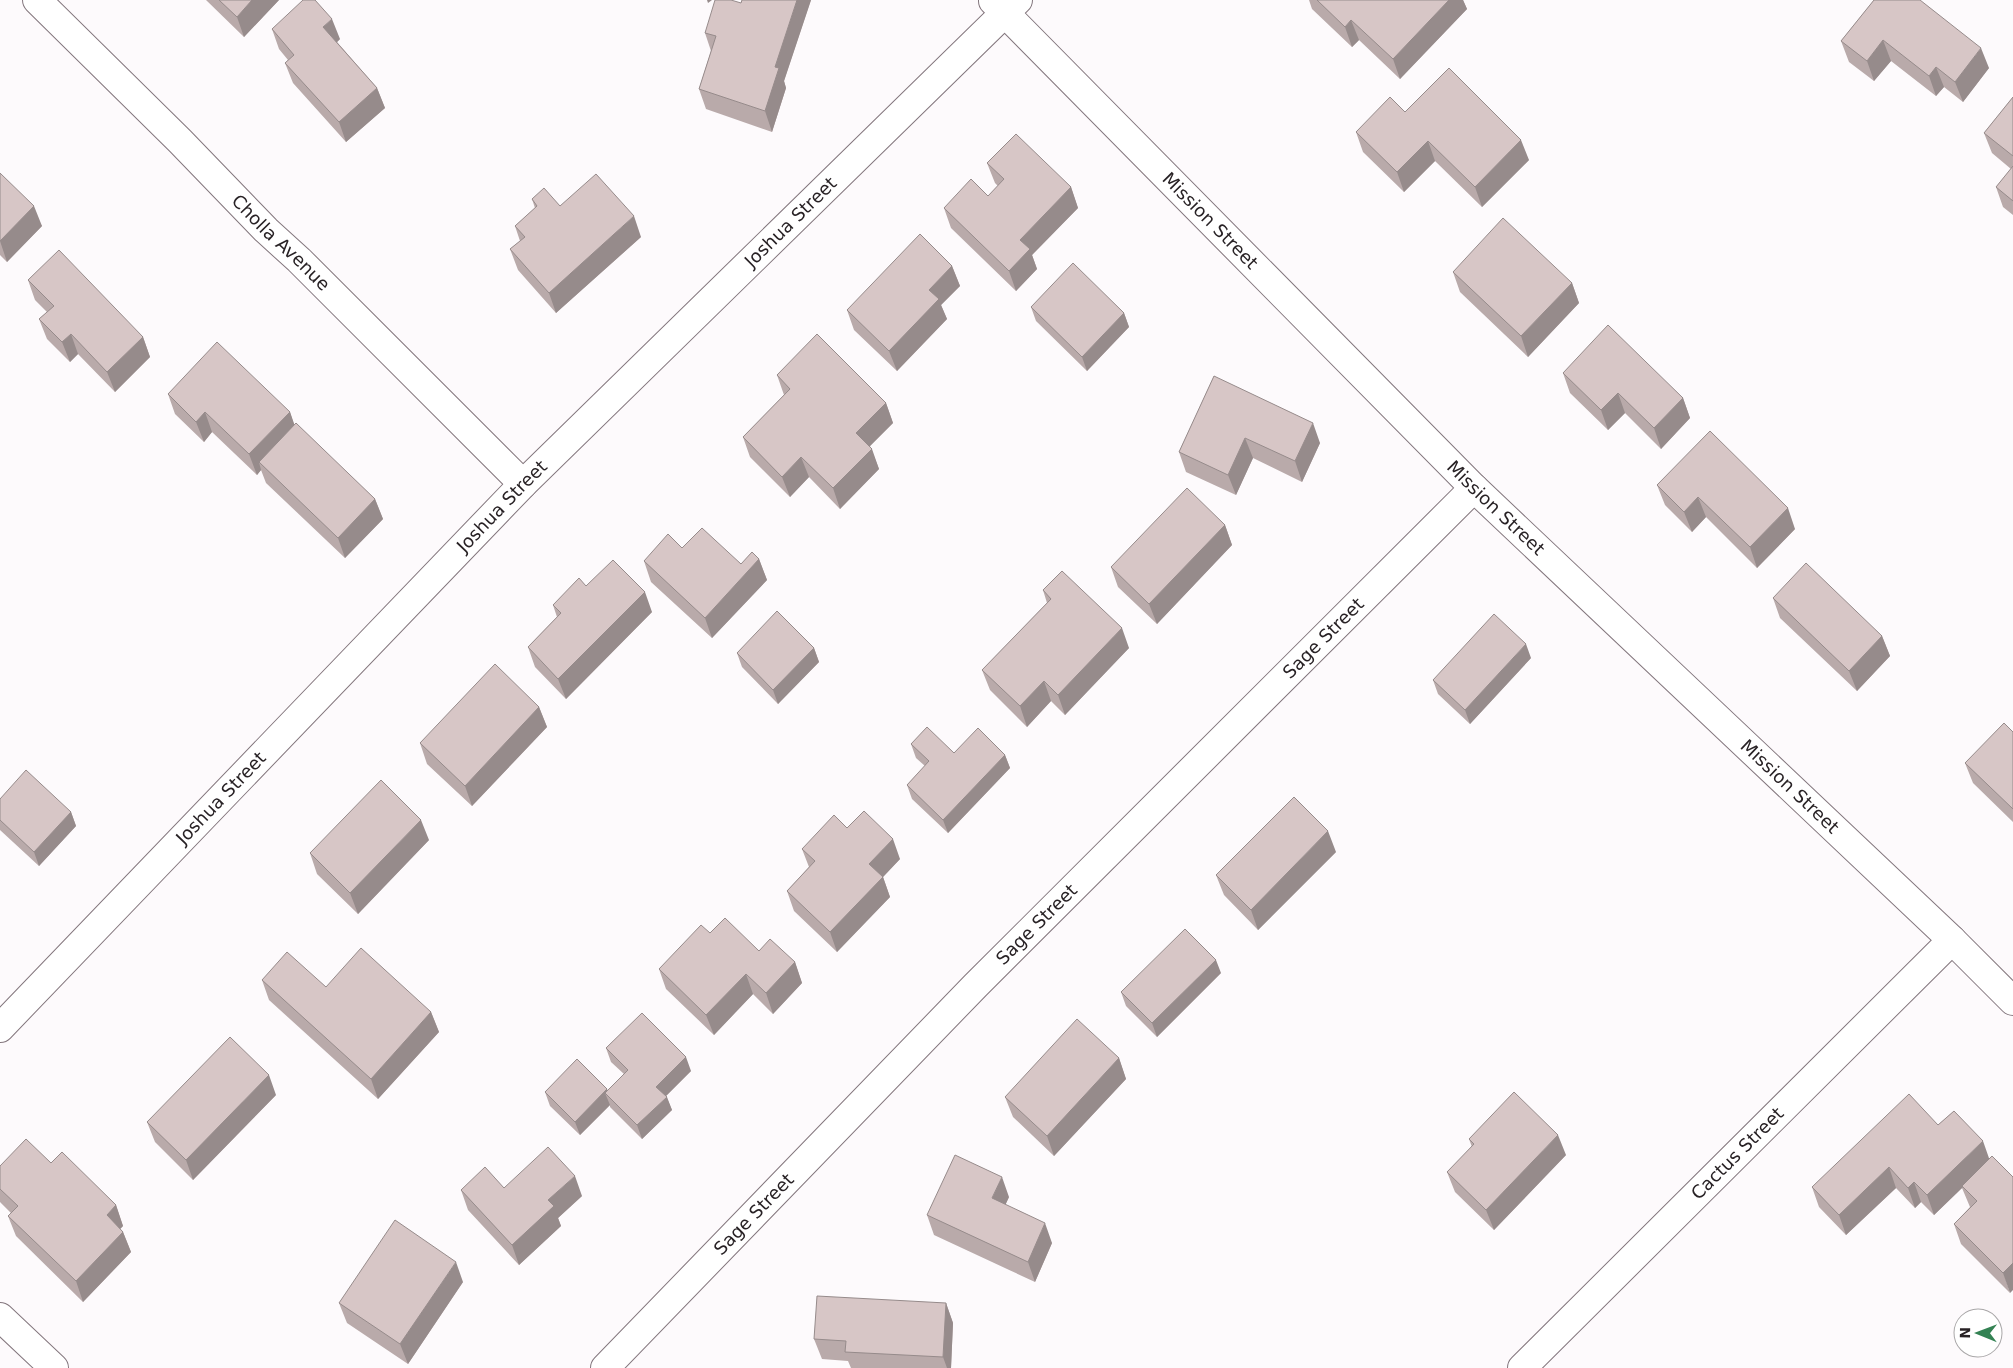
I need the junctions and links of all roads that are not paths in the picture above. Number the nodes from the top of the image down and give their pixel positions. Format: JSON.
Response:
{"nodes":[{"id":1,"x":37,"y":0,"type":"edge"},
{"id":2,"x":1006,"y":4,"type":"edge"},
{"id":3,"x":523,"y":484,"type":"junction"},
{"id":4,"x":1474,"y":488,"type":"junction"},
{"id":5,"x":1952,"y":940,"type":"junction"},
{"id":6,"x":2013,"y":1000,"type":"edge"},
{"id":7,"x":0,"y":1028,"type":"edge"},
{"id":8,"x":0,"y":1317,"type":"edge"},
{"id":9,"x":54,"y":1368,"type":"edge"},
{"id":10,"x":605,"y":1368,"type":"edge"},
{"id":11,"x":1522,"y":1368,"type":"edge"}],
"edges":[{"from":1,"to":3,"type":"street","name":"Cholla Avenue"},
{"from":2,"to":3,"type":"street","name":"Joshua Street"},
{"from":2,"to":4,"type":"street","name":"Mission Street"},
{"from":3,"to":7,"type":"street","name":"Joshua Street"},
{"from":4,"to":5,"type":"street","name":"Mission Street"},
{"from":4,"to":10,"type":"street","name":"Sage Street"},
{"from":5,"to":6,"type":"street","name":"Mission Street"},
{"from":5,"to":11,"type":"street","name":"Cactus Street"},
{"from":8,"to":9,"type":"street"}]}
